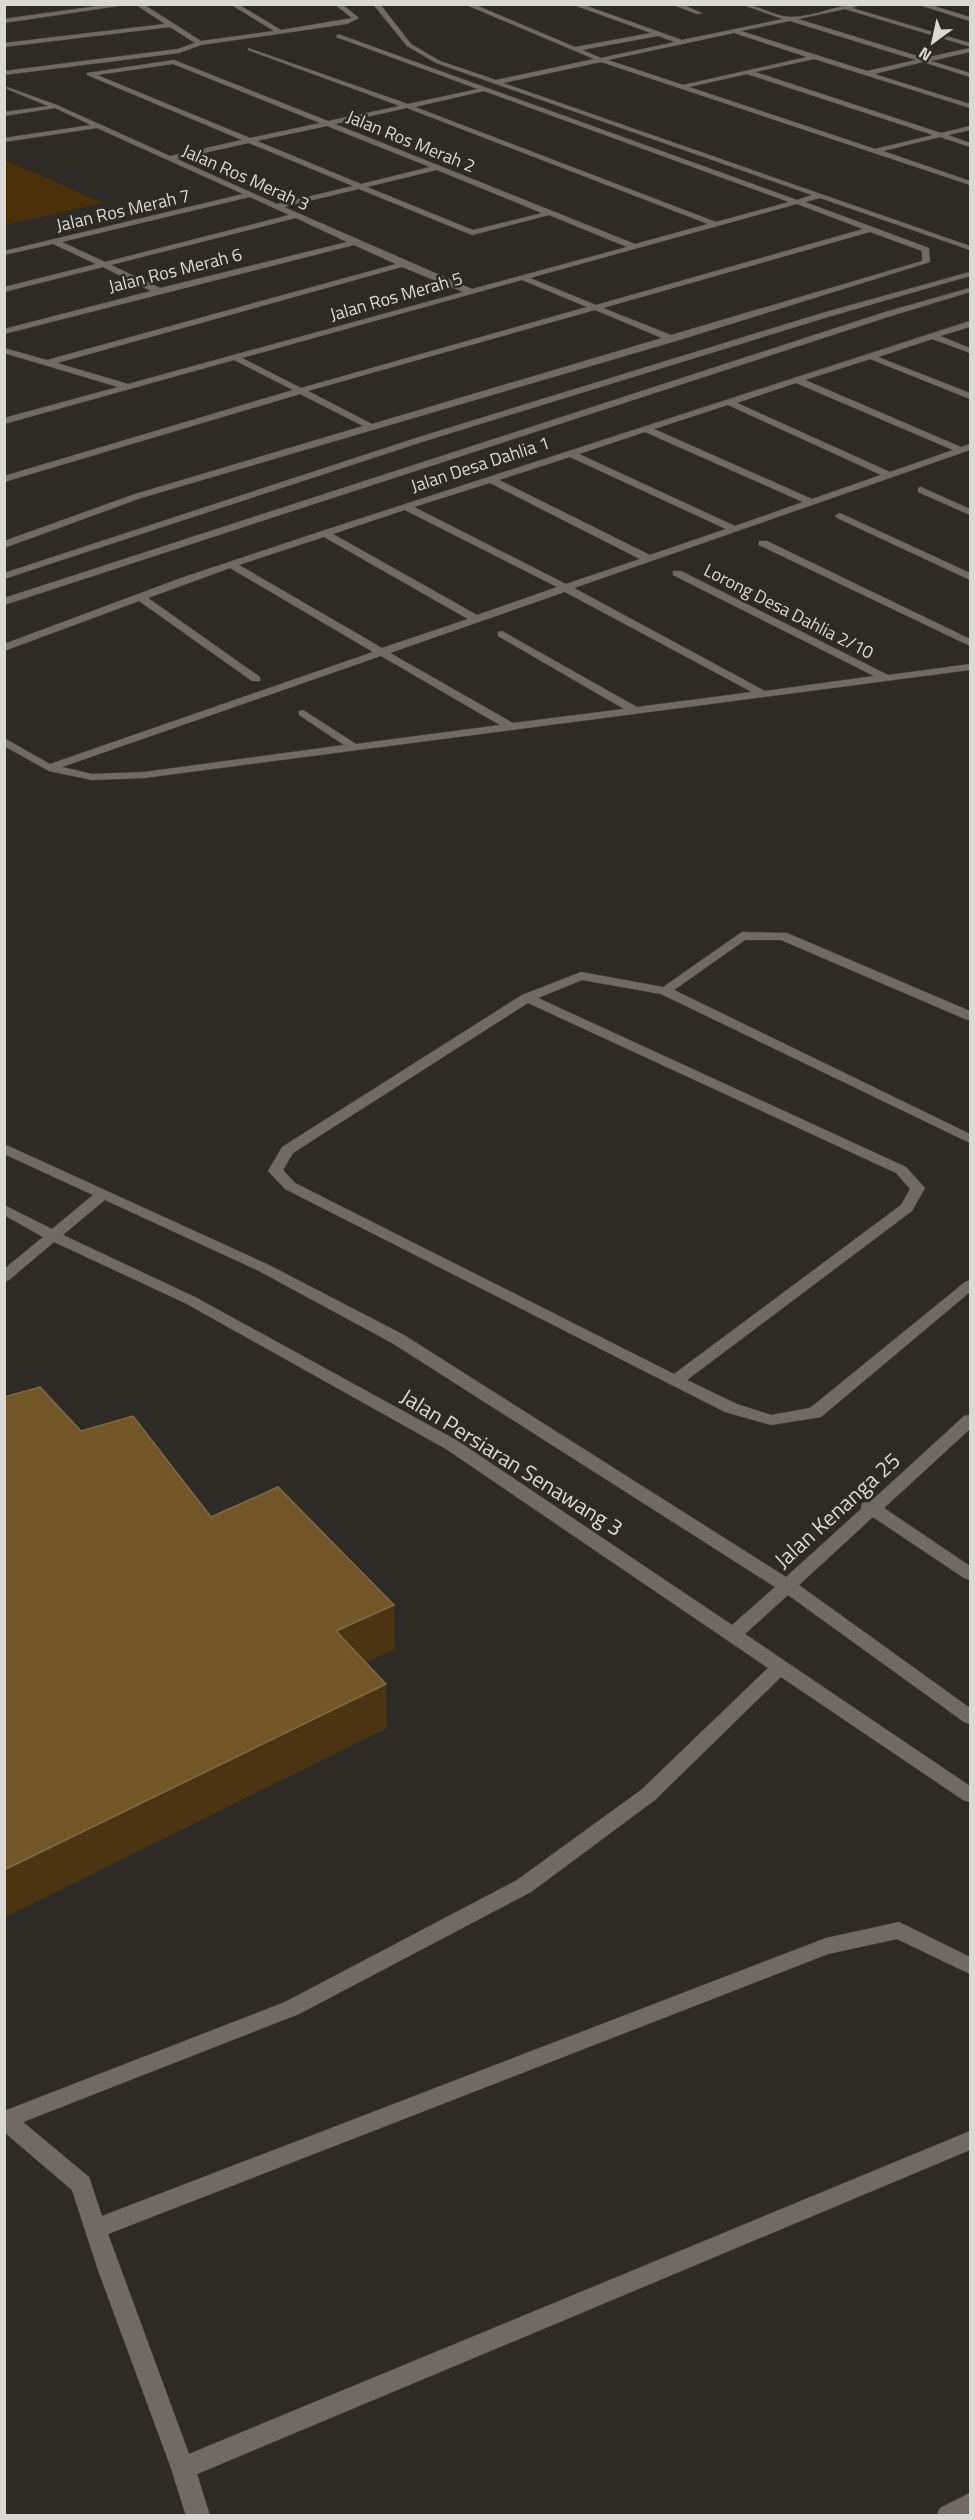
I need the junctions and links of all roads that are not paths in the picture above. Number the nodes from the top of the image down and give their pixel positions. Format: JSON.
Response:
{"nodes":[{"id":1,"x":129,"y":4,"type":"edge"},
{"id":2,"x":138,"y":4,"type":"edge"},
{"id":3,"x":233,"y":4,"type":"edge"},
{"id":4,"x":337,"y":4,"type":"edge"},
{"id":5,"x":376,"y":4,"type":"edge"},
{"id":6,"x":467,"y":4,"type":"edge"},
{"id":7,"x":574,"y":4,"type":"edge"},
{"id":8,"x":674,"y":4,"type":"edge"},
{"id":9,"x":743,"y":4,"type":"edge"},
{"id":10,"x":861,"y":4,"type":"edge"},
{"id":11,"x":919,"y":4,"type":"edge"},
{"id":12,"x":846,"y":8,"type":"junction"},
{"id":13,"x":699,"y":13,"type":"dead end"},
{"id":14,"x":970,"y":19,"type":"edge"},
{"id":15,"x":788,"y":20,"type":"junction"},
{"id":16,"x":4,"y":21,"type":"edge"},
{"id":17,"x":170,"y":25,"type":"junction"},
{"id":18,"x":279,"y":31,"type":"junction"},
{"id":19,"x":734,"y":32,"type":"junction"},
{"id":20,"x":660,"y":34,"type":"junction"},
{"id":21,"x":338,"y":36,"type":"dead end"},
{"id":22,"x":681,"y":41,"type":"junction"},
{"id":23,"x":200,"y":44,"type":"junction"},
{"id":24,"x":4,"y":45,"type":"edge"},
{"id":25,"x":970,"y":45,"type":"edge"},
{"id":26,"x":250,"y":49,"type":"dead end"},
{"id":27,"x":573,"y":49,"type":"junction"},
{"id":28,"x":970,"y":50,"type":"edge"},
{"id":29,"x":814,"y":57,"type":"junction"},
{"id":30,"x":599,"y":59,"type":"junction"},
{"id":31,"x":923,"y":61,"type":"junction"},
{"id":32,"x":748,"y":72,"type":"junction"},
{"id":33,"x":4,"y":73,"type":"edge"},
{"id":34,"x":867,"y":74,"type":"junction"},
{"id":35,"x":970,"y":75,"type":"edge"},
{"id":36,"x":500,"y":84,"type":"junction"},
{"id":37,"x":684,"y":86,"type":"junction"},
{"id":38,"x":9,"y":88,"type":"dead end"},
{"id":39,"x":482,"y":90,"type":"junction"},
{"id":40,"x":55,"y":106,"type":"junction"},
{"id":41,"x":407,"y":106,"type":"junction"},
{"id":42,"x":970,"y":106,"type":"edge"},
{"id":43,"x":4,"y":114,"type":"edge"},
{"id":44,"x":327,"y":124,"type":"junction"},
{"id":45,"x":96,"y":126,"type":"junction"},
{"id":46,"x":970,"y":128,"type":"edge"},
{"id":47,"x":941,"y":135,"type":"junction"},
{"id":48,"x":4,"y":140,"type":"edge"},
{"id":49,"x":249,"y":141,"type":"junction"},
{"id":50,"x":970,"y":145,"type":"edge"},
{"id":51,"x":876,"y":151,"type":"junction"},
{"id":52,"x":169,"y":158,"type":"junction"},
{"id":53,"x":437,"y":168,"type":"junction"},
{"id":54,"x":970,"y":183,"type":"edge"},
{"id":55,"x":360,"y":187,"type":"junction"},
{"id":56,"x":249,"y":195,"type":"junction"},
{"id":57,"x":818,"y":196,"type":"junction"},
{"id":58,"x":797,"y":202,"type":"junction"},
{"id":59,"x":275,"y":207,"type":"junction"},
{"id":60,"x":550,"y":213,"type":"junction"},
{"id":61,"x":295,"y":216,"type":"junction"},
{"id":62,"x":717,"y":225,"type":"junction"},
{"id":63,"x":870,"y":230,"type":"junction"},
{"id":64,"x":928,"y":233,"type":"junction"},
{"id":65,"x":970,"y":238,"type":"edge"},
{"id":66,"x":54,"y":241,"type":"junction"},
{"id":67,"x":355,"y":243,"type":"junction"},
{"id":68,"x":637,"y":248,"type":"junction"},
{"id":69,"x":970,"y":248,"type":"edge"},
{"id":70,"x":4,"y":253,"type":"edge"},
{"id":71,"x":970,"y":257,"type":"edge"},
{"id":72,"x":104,"y":263,"type":"junction"},
{"id":73,"x":404,"y":264,"type":"junction"},
{"id":74,"x":970,"y":266,"type":"edge"},
{"id":75,"x":970,"y":274,"type":"edge"},
{"id":76,"x":523,"y":278,"type":"junction"},
{"id":77,"x":950,"y":280,"type":"junction"},
{"id":78,"x":4,"y":290,"type":"edge"},
{"id":79,"x":970,"y":290,"type":"edge"},
{"id":80,"x":159,"y":291,"type":"junction"},
{"id":81,"x":471,"y":292,"type":"junction"},
{"id":82,"x":594,"y":307,"type":"junction"},
{"id":83,"x":970,"y":324,"type":"edge"},
{"id":84,"x":4,"y":332,"type":"edge"},
{"id":85,"x":931,"y":336,"type":"junction"},
{"id":86,"x":673,"y":339,"type":"junction"},
{"id":87,"x":4,"y":350,"type":"edge"},
{"id":88,"x":970,"y":351,"type":"edge"},
{"id":89,"x":869,"y":356,"type":"junction"},
{"id":90,"x":236,"y":358,"type":"junction"},
{"id":91,"x":47,"y":363,"type":"junction"},
{"id":92,"x":796,"y":380,"type":"junction"},
{"id":93,"x":128,"y":387,"type":"junction"},
{"id":94,"x":300,"y":391,"type":"junction"},
{"id":95,"x":970,"y":396,"type":"edge"},
{"id":96,"x":728,"y":402,"type":"junction"},
{"id":97,"x":4,"y":411,"type":"edge"},
{"id":98,"x":21,"y":416,"type":"junction"},
{"id":99,"x":4,"y":421,"type":"edge"},
{"id":100,"x":373,"y":428,"type":"junction"},
{"id":101,"x":645,"y":429,"type":"junction"},
{"id":102,"x":966,"y":448,"type":"edge"},
{"id":103,"x":570,"y":453,"type":"junction"},
{"id":104,"x":889,"y":475,"type":"junction"},
{"id":105,"x":4,"y":479,"type":"edge"},
{"id":106,"x":490,"y":479,"type":"junction"},
{"id":107,"x":921,"y":490,"type":"dead end"},
{"id":108,"x":812,"y":502,"type":"junction"},
{"id":109,"x":406,"y":507,"type":"junction"},
{"id":110,"x":970,"y":512,"type":"edge"},
{"id":111,"x":840,"y":516,"type":"dead end"},
{"id":112,"x":734,"y":529,"type":"junction"},
{"id":113,"x":325,"y":533,"type":"junction"},
{"id":114,"x":763,"y":543,"type":"dead end"},
{"id":115,"x":4,"y":545,"type":"edge"},
{"id":116,"x":649,"y":559,"type":"junction"},
{"id":117,"x":231,"y":565,"type":"junction"},
{"id":118,"x":677,"y":573,"type":"dead end"},
{"id":119,"x":4,"y":576,"type":"edge"},
{"id":120,"x":970,"y":577,"type":"edge"},
{"id":121,"x":566,"y":588,"type":"junction"},
{"id":122,"x":140,"y":597,"type":"junction"},
{"id":123,"x":4,"y":602,"type":"edge"},
{"id":124,"x":476,"y":619,"type":"junction"},
{"id":125,"x":502,"y":634,"type":"dead end"},
{"id":126,"x":970,"y":643,"type":"edge"},
{"id":127,"x":4,"y":648,"type":"edge"},
{"id":128,"x":382,"y":652,"type":"junction"},
{"id":129,"x":970,"y":667,"type":"edge"},
{"id":130,"x":886,"y":678,"type":"junction"},
{"id":131,"x":256,"y":680,"type":"dead end"},
{"id":132,"x":763,"y":694,"type":"junction"},
{"id":133,"x":636,"y":711,"type":"junction"},
{"id":134,"x":303,"y":713,"type":"dead end"},
{"id":135,"x":511,"y":727,"type":"junction"},
{"id":136,"x":4,"y":741,"type":"edge"},
{"id":137,"x":355,"y":747,"type":"junction"},
{"id":138,"x":49,"y":768,"type":"junction"},
{"id":139,"x":665,"y":992,"type":"junction"},
{"id":140,"x":527,"y":998,"type":"junction"},
{"id":141,"x":970,"y":1016,"type":"edge"},
{"id":142,"x":970,"y":1139,"type":"edge"},
{"id":143,"x":4,"y":1148,"type":"edge"},
{"id":144,"x":104,"y":1193,"type":"junction"},
{"id":145,"x":4,"y":1209,"type":"edge"},
{"id":146,"x":53,"y":1236,"type":"junction"},
{"id":147,"x":4,"y":1277,"type":"edge"},
{"id":148,"x":970,"y":1285,"type":"edge"},
{"id":149,"x":675,"y":1381,"type":"junction"},
{"id":150,"x":970,"y":1420,"type":"edge"},
{"id":151,"x":870,"y":1508,"type":"junction"},
{"id":152,"x":970,"y":1574,"type":"edge"},
{"id":153,"x":787,"y":1586,"type":"junction"},
{"id":154,"x":735,"y":1634,"type":"junction"},
{"id":155,"x":781,"y":1666,"type":"junction"},
{"id":156,"x":970,"y":1717,"type":"edge"},
{"id":157,"x":970,"y":1795,"type":"edge"},
{"id":158,"x":970,"y":1966,"type":"edge"},
{"id":159,"x":5,"y":2119,"type":"edge"},
{"id":160,"x":970,"y":2140,"type":"edge"},
{"id":161,"x":95,"y":2229,"type":"junction"},
{"id":162,"x":183,"y":2468,"type":"junction"},
{"id":163,"x":970,"y":2505,"type":"edge"},
{"id":164,"x":198,"y":2516,"type":"edge"},
{"id":165,"x":948,"y":2516,"type":"edge"}],
"edges":[{"from":1,"to":16,"type":"street"},
{"from":2,"to":17,"type":"street"},
{"from":3,"to":18,"type":"street"},
{"from":4,"to":18,"type":"street"},
{"from":5,"to":36,"type":"street"},
{"from":6,"to":27,"type":"street"},
{"from":7,"to":20,"type":"street"},
{"from":8,"to":13,"type":"street"},
{"from":9,"to":15,"type":"street"},
{"from":10,"to":12,"type":"street"},
{"from":11,"to":14,"type":"street"},
{"from":12,"to":15,"type":"street"},
{"from":12,"to":25,"type":"street"},
{"from":15,"to":19,"type":"street"},
{"from":15,"to":31,"type":"street"},
{"from":17,"to":23,"type":"street"},
{"from":17,"to":24,"type":"street"},
{"from":18,"to":23,"type":"street"},
{"from":19,"to":22,"type":"street"},
{"from":19,"to":29,"type":"street"},
{"from":20,"to":22,"type":"street"},
{"from":20,"to":27,"type":"street"},
{"from":21,"to":39,"type":"street"},
{"from":22,"to":30,"type":"street"},
{"from":23,"to":33,"type":"street"},
{"from":26,"to":41,"type":"street"},
{"from":27,"to":30,"type":"street"},
{"from":28,"to":31,"type":"street"},
{"from":29,"to":32,"type":"street"},
{"from":29,"to":34,"type":"street"},
{"from":30,"to":36,"type":"street"},
{"from":30,"to":37,"type":"street"},
{"from":31,"to":34,"type":"street"},
{"from":31,"to":35,"type":"street"},
{"from":32,"to":37,"type":"street"},
{"from":32,"to":47,"type":"street"},
{"from":34,"to":42,"type":"street"},
{"from":36,"to":39,"type":"street"},
{"from":36,"to":57,"type":"street"},
{"from":37,"to":51,"type":"street"},
{"from":38,"to":40,"type":"street","name":"Jalan Ros Merah 3"},
{"from":39,"to":41,"type":"street"},
{"from":39,"to":58,"type":"street"},
{"from":40,"to":43,"type":"street"},
{"from":40,"to":45,"type":"street","name":"Jalan Ros Merah 3"},
{"from":41,"to":44,"type":"street"},
{"from":41,"to":62,"type":"street"},
{"from":44,"to":49,"type":"street"},
{"from":44,"to":49,"type":"street","name":"Jalan Ros Merah 2"},
{"from":44,"to":53,"type":"street","name":"Jalan Ros Merah 2"},
{"from":45,"to":48,"type":"street"},
{"from":45,"to":52,"type":"street","name":"Jalan Ros Merah 3"},
{"from":46,"to":47,"type":"street"},
{"from":47,"to":50,"type":"street"},
{"from":47,"to":51,"type":"street"},
{"from":49,"to":52,"type":"street"},
{"from":49,"to":55,"type":"street"},
{"from":51,"to":54,"type":"street"},
{"from":52,"to":56,"type":"street","name":"Jalan Ros Merah 3"},
{"from":53,"to":55,"type":"street"},
{"from":53,"to":60,"type":"street","name":"Jalan Ros Merah 2"},
{"from":55,"to":59,"type":"street"},
{"from":55,"to":60,"type":"street"},
{"from":56,"to":59,"type":"street","name":"Jalan Ros Merah 3"},
{"from":56,"to":66,"type":"street","name":"Jalan Ros Merah 7"},
{"from":57,"to":58,"type":"street","name":"Jalan Ros Merah 5"},
{"from":57,"to":64,"type":"street"},
{"from":58,"to":62,"type":"street","name":"Jalan Ros Merah 5"},
{"from":58,"to":63,"type":"street"},
{"from":59,"to":61,"type":"street","name":"Jalan Ros Merah 3"},
{"from":60,"to":68,"type":"street","name":"Jalan Ros Merah 2"},
{"from":61,"to":67,"type":"street","name":"Jalan Ros Merah 3"},
{"from":61,"to":72,"type":"street"},
{"from":62,"to":68,"type":"street","name":"Jalan Ros Merah 5"},
{"from":63,"to":82,"type":"street"},
{"from":63,"to":86,"type":"street"},
{"from":64,"to":65,"type":"street"},
{"from":64,"to":69,"type":"street"},
{"from":64,"to":71,"type":"street"},
{"from":66,"to":70,"type":"street","name":"Jalan Ros Merah 7"},
{"from":66,"to":72,"type":"street"},
{"from":67,"to":73,"type":"street","name":"Jalan Ros Merah 3"},
{"from":67,"to":80,"type":"street","name":"Jalan Ros Merah 6"},
{"from":68,"to":76,"type":"street","name":"Jalan Ros Merah 5"},
{"from":72,"to":78,"type":"street"},
{"from":72,"to":80,"type":"street"},
{"from":73,"to":81,"type":"street","name":"Jalan Ros Merah 3"},
{"from":73,"to":91,"type":"street"},
{"from":74,"to":77,"type":"street"},
{"from":75,"to":77,"type":"street"},
{"from":76,"to":81,"type":"street","name":"Jalan Ros Merah 5"},
{"from":76,"to":82,"type":"street"},
{"from":77,"to":119,"type":"street"},
{"from":79,"to":123,"type":"street"},
{"from":80,"to":84,"type":"street","name":"Jalan Ros Merah 6"},
{"from":81,"to":90,"type":"street","name":"Jalan Ros Merah 5"},
{"from":82,"to":86,"type":"street"},
{"from":82,"to":94,"type":"street"},
{"from":83,"to":85,"type":"street","name":"Jalan Desa Dahlia 1"},
{"from":85,"to":88,"type":"street"},
{"from":85,"to":89,"type":"street","name":"Jalan Desa Dahlia 1"},
{"from":86,"to":100,"type":"street"},
{"from":87,"to":91,"type":"street"},
{"from":89,"to":92,"type":"street","name":"Jalan Desa Dahlia 1"},
{"from":89,"to":95,"type":"street"},
{"from":90,"to":93,"type":"street","name":"Jalan Ros Merah 5"},
{"from":90,"to":94,"type":"street"},
{"from":91,"to":93,"type":"street"},
{"from":92,"to":96,"type":"street","name":"Jalan Desa Dahlia 1"},
{"from":92,"to":102,"type":"street"},
{"from":93,"to":98,"type":"street","name":"Jalan Ros Merah 5"},
{"from":94,"to":100,"type":"street"},
{"from":94,"to":105,"type":"street"},
{"from":96,"to":101,"type":"street","name":"Jalan Desa Dahlia 1"},
{"from":96,"to":104,"type":"street"},
{"from":97,"to":98,"type":"street"},
{"from":98,"to":99,"type":"street","name":"Jalan Ros Merah 5"},
{"from":100,"to":115,"type":"street"},
{"from":101,"to":103,"type":"street","name":"Jalan Desa Dahlia 1"},
{"from":101,"to":108,"type":"street"},
{"from":102,"to":104,"type":"street"},
{"from":103,"to":106,"type":"street","name":"Jalan Desa Dahlia 1"},
{"from":103,"to":112,"type":"street"},
{"from":104,"to":108,"type":"street"},
{"from":106,"to":109,"type":"street","name":"Jalan Desa Dahlia 1"},
{"from":106,"to":116,"type":"street"},
{"from":107,"to":110,"type":"street"},
{"from":108,"to":112,"type":"street"},
{"from":109,"to":113,"type":"street","name":"Jalan Desa Dahlia 1"},
{"from":109,"to":121,"type":"street"},
{"from":111,"to":120,"type":"street"},
{"from":112,"to":116,"type":"street"},
{"from":113,"to":117,"type":"street","name":"Jalan Desa Dahlia 1"},
{"from":113,"to":124,"type":"street"},
{"from":114,"to":126,"type":"street"},
{"from":116,"to":121,"type":"street"},
{"from":117,"to":122,"type":"street","name":"Jalan Desa Dahlia 1"},
{"from":117,"to":128,"type":"street"},
{"from":118,"to":130,"type":"street","name":"Lorong Desa Dahlia 2/10"},
{"from":121,"to":124,"type":"street"},
{"from":121,"to":132,"type":"street"},
{"from":122,"to":127,"type":"street","name":"Jalan Desa Dahlia 1"},
{"from":122,"to":131,"type":"street"},
{"from":124,"to":128,"type":"street"},
{"from":125,"to":133,"type":"street"},
{"from":128,"to":135,"type":"street"},
{"from":128,"to":138,"type":"street"},
{"from":129,"to":130,"type":"street"},
{"from":130,"to":132,"type":"street"},
{"from":132,"to":133,"type":"street"},
{"from":133,"to":135,"type":"street"},
{"from":134,"to":137,"type":"street"},
{"from":135,"to":137,"type":"street"},
{"from":136,"to":138,"type":"street"},
{"from":137,"to":138,"type":"street"},
{"from":139,"to":140,"type":"street"},
{"from":139,"to":141,"type":"street"},
{"from":139,"to":142,"type":"street"},
{"from":140,"to":149,"type":"street"},
{"from":140,"to":149,"type":"street"},
{"from":143,"to":144,"type":"street","name":"Jalan Persiaran Senawang 3"},
{"from":144,"to":146,"type":"street"},
{"from":144,"to":153,"type":"street","name":"Jalan Persiaran Senawang 3"},
{"from":145,"to":146,"type":"street","name":"Jalan Persiaran Senawang 3"},
{"from":146,"to":147,"type":"street"},
{"from":146,"to":154,"type":"street","name":"Jalan Persiaran Senawang 3"},
{"from":148,"to":149,"type":"street"},
{"from":150,"to":151,"type":"street","name":"Jalan Kenanga 25"},
{"from":151,"to":152,"type":"street"},
{"from":151,"to":153,"type":"street","name":"Jalan Kenanga 25"},
{"from":153,"to":154,"type":"street","name":"Jalan Kenanga 25"},
{"from":153,"to":156,"type":"street","name":"Jalan Persiaran Senawang 3"},
{"from":154,"to":155,"type":"street","name":"Jalan Persiaran Senawang 3"},
{"from":155,"to":157,"type":"street","name":"Jalan Persiaran Senawang 3"},
{"from":155,"to":159,"type":"street"},
{"from":158,"to":161,"type":"street"},
{"from":159,"to":161,"type":"street"},
{"from":160,"to":162,"type":"street"},
{"from":161,"to":162,"type":"street"},
{"from":162,"to":164,"type":"street"},
{"from":163,"to":165,"type":"street"}]}
